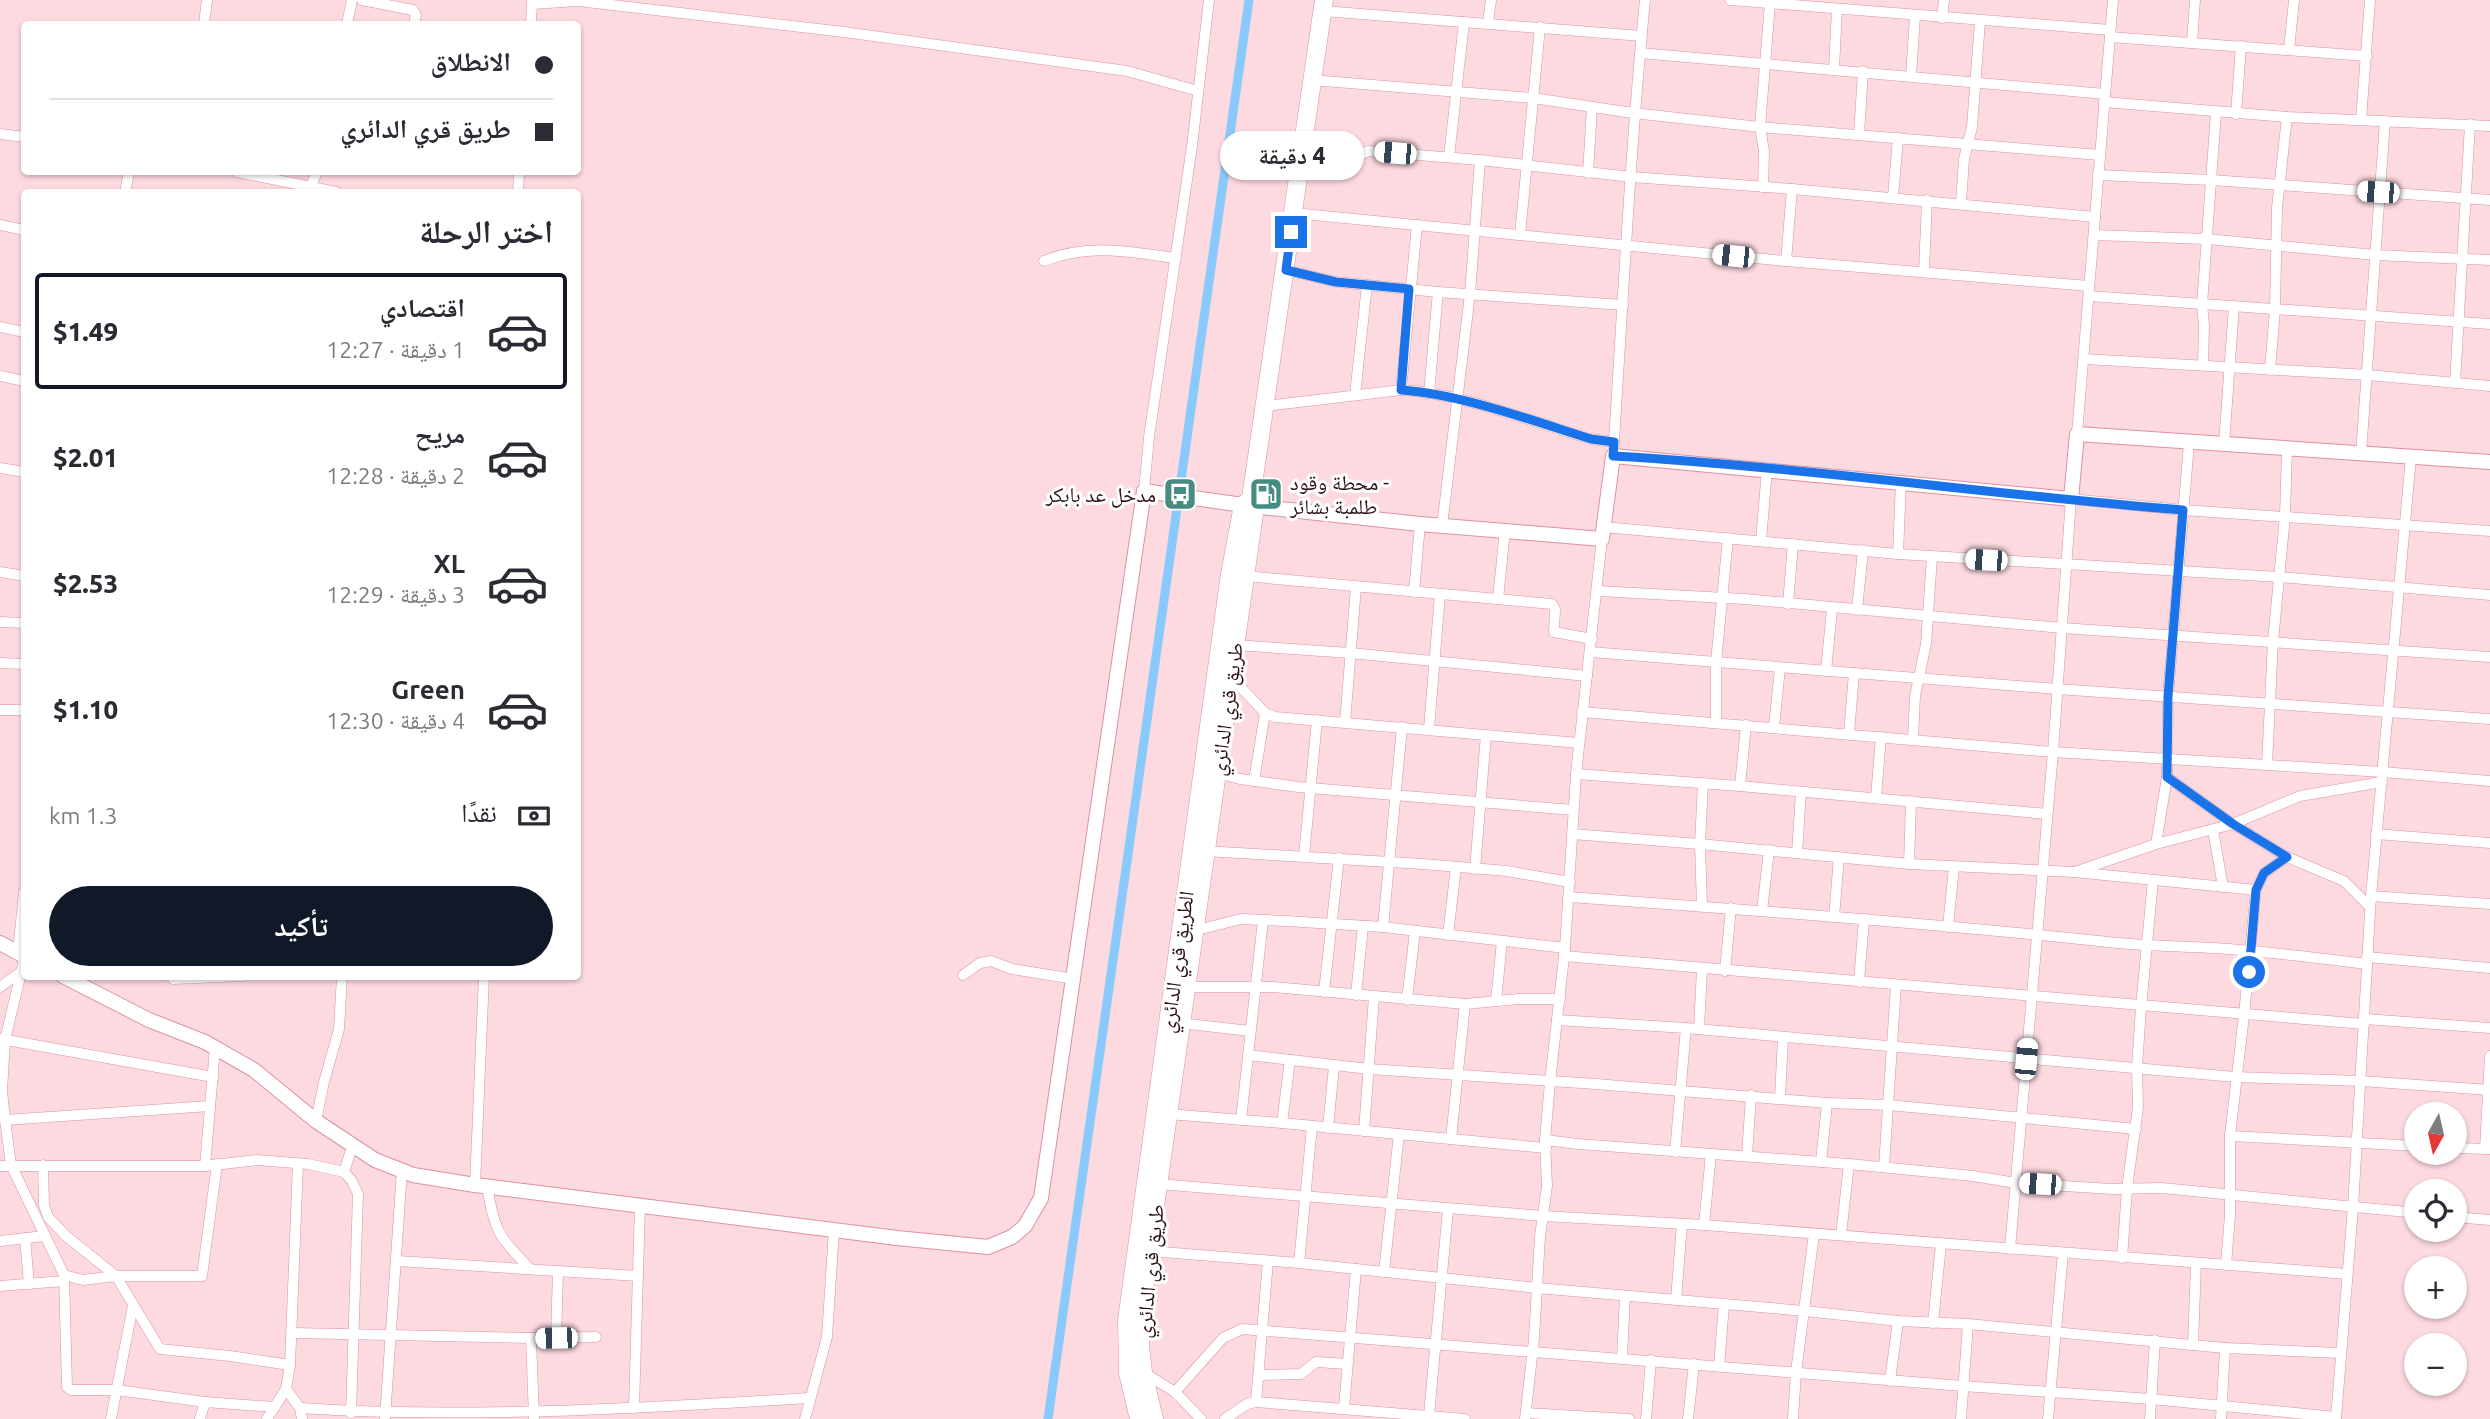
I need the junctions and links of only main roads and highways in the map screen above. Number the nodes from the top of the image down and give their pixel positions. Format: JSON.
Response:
{"nodes":[{"id":1,"x":1323,"y":5,"type":"edge"},
{"id":2,"x":1250,"y":503,"type":"junction"},
{"id":3,"x":1139,"y":1419,"type":"edge"},
{"id":4,"x":1154,"y":1419,"type":"edge"}],
"edges":[{"from":1,"to":2,"type":"highway","name":"طريق قري الدائري"},
{"from":2,"to":3,"type":"highway","name":"الطريق قري الدائري"},
{"from":2,"to":4,"type":"highway","name":"طريق قري الدائري"}]}
